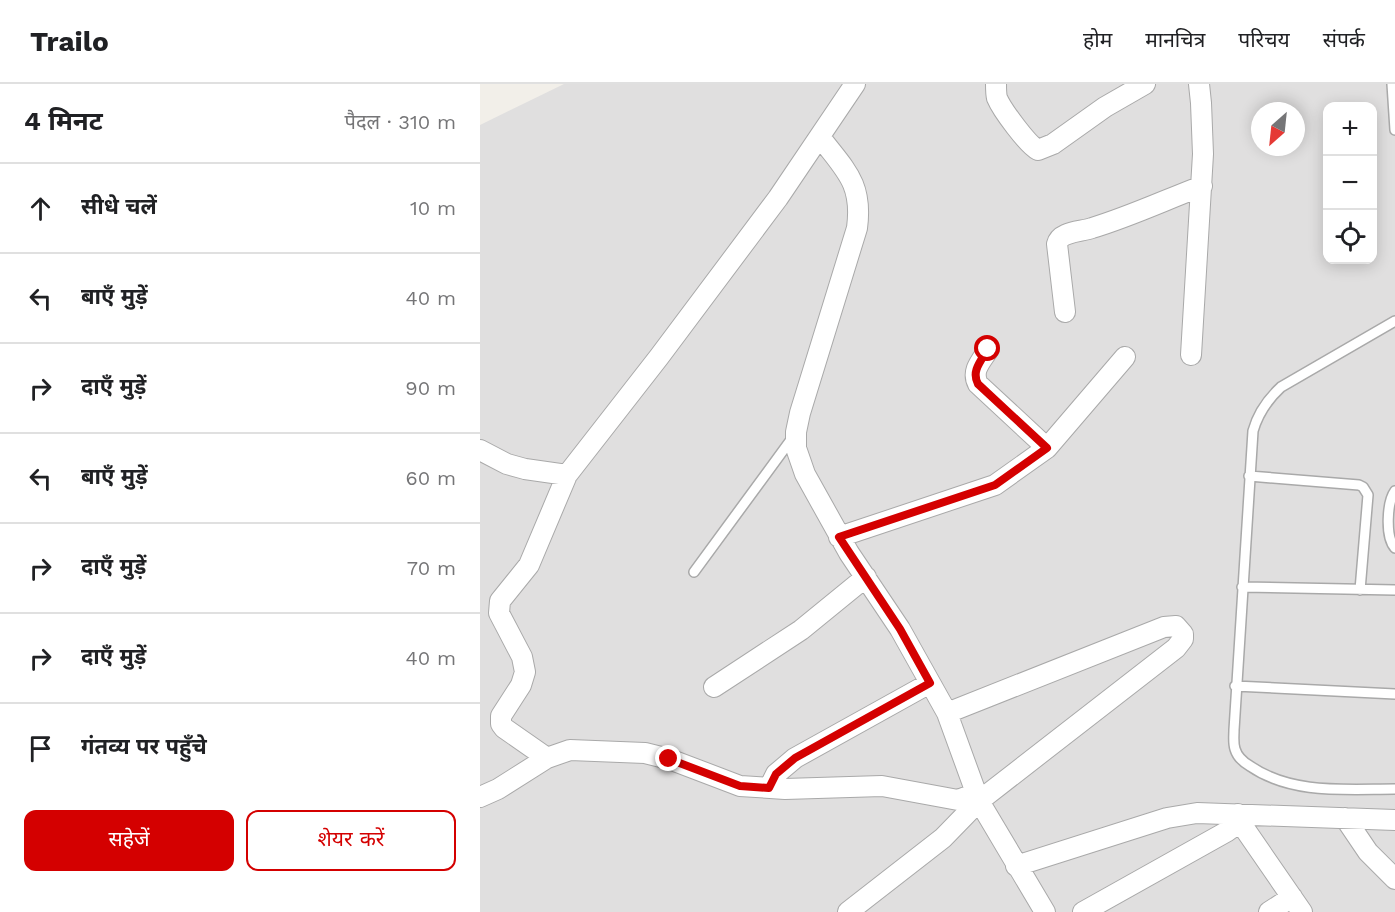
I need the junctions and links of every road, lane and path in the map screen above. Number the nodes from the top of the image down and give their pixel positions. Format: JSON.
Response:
{"nodes":[{"id":1,"x":855,"y":84,"type":"edge"},
{"id":2,"x":996,"y":84,"type":"edge"},
{"id":3,"x":1145,"y":84,"type":"edge"},
{"id":4,"x":1198,"y":84,"type":"edge"},
{"id":5,"x":1392,"y":84,"type":"edge"},
{"id":6,"x":1395,"y":130,"type":"edge"},
{"id":7,"x":820,"y":137,"type":"junction"},
{"id":8,"x":1202,"y":186,"type":"junction"},
{"id":9,"x":1065,"y":312,"type":"dead end"},
{"id":10,"x":1395,"y":321,"type":"edge"},
{"id":11,"x":988,"y":349,"type":"dead end"},
{"id":12,"x":1191,"y":355,"type":"dead end"},
{"id":13,"x":1125,"y":357,"type":"dead end"},
{"id":14,"x":796,"y":432,"type":"junction"},
{"id":15,"x":1047,"y":448,"type":"junction"},
{"id":16,"x":482,"y":454,"type":"edge"},
{"id":17,"x":567,"y":475,"type":"junction"},
{"id":18,"x":1249,"y":476,"type":"junction"},
{"id":19,"x":1395,"y":490,"type":"edge"},
{"id":20,"x":839,"y":537,"type":"junction"},
{"id":21,"x":1395,"y":548,"type":"edge"},
{"id":22,"x":694,"y":572,"type":"dead end"},
{"id":23,"x":866,"y":577,"type":"junction"},
{"id":24,"x":1242,"y":587,"type":"junction"},
{"id":25,"x":1360,"y":590,"type":"junction"},
{"id":26,"x":1395,"y":590,"type":"edge"},
{"id":27,"x":930,"y":683,"type":"junction"},
{"id":28,"x":1235,"y":686,"type":"junction"},
{"id":29,"x":714,"y":687,"type":"dead end"},
{"id":30,"x":1395,"y":694,"type":"edge"},
{"id":31,"x":947,"y":713,"type":"junction"},
{"id":32,"x":547,"y":758,"type":"junction"},
{"id":33,"x":769,"y":788,"type":"junction"},
{"id":34,"x":1395,"y":789,"type":"edge"},
{"id":35,"x":480,"y":797,"type":"edge"},
{"id":36,"x":977,"y":797,"type":"junction"},
{"id":37,"x":1239,"y":818,"type":"junction"},
{"id":38,"x":1345,"y":818,"type":"junction"},
{"id":39,"x":1395,"y":820,"type":"edge"},
{"id":40,"x":1016,"y":866,"type":"junction"},
{"id":41,"x":1395,"y":879,"type":"edge"},
{"id":42,"x":1297,"y":904,"type":"edge"},
{"id":43,"x":848,"y":912,"type":"edge"},
{"id":44,"x":1045,"y":912,"type":"edge"},
{"id":45,"x":1083,"y":912,"type":"edge"},
{"id":46,"x":1269,"y":912,"type":"edge"}],
"edges":[{"from":1,"to":7,"type":"street"},
{"from":2,"to":3,"type":"street"},
{"from":4,"to":8,"type":"street"},
{"from":5,"to":6,"type":"lane"},
{"from":7,"to":14,"type":"street"},
{"from":7,"to":17,"type":"street"},
{"from":8,"to":9,"type":"street"},
{"from":8,"to":12,"type":"street"},
{"from":10,"to":18,"type":"lane"},
{"from":11,"to":15,"type":"street"},
{"from":13,"to":15,"type":"street"},
{"from":14,"to":20,"type":"street"},
{"from":14,"to":22,"type":"lane"},
{"from":15,"to":20,"type":"street"},
{"from":16,"to":17,"type":"street"},
{"from":17,"to":32,"type":"street"},
{"from":18,"to":24,"type":"lane"},
{"from":18,"to":25,"type":"lane"},
{"from":19,"to":21,"type":"lane"},
{"from":20,"to":23,"type":"street"},
{"from":23,"to":27,"type":"street"},
{"from":23,"to":29,"type":"street"},
{"from":24,"to":25,"type":"lane"},
{"from":24,"to":28,"type":"lane"},
{"from":25,"to":26,"type":"lane"},
{"from":27,"to":31,"type":"street"},
{"from":27,"to":33,"type":"street"},
{"from":28,"to":30,"type":"lane"},
{"from":28,"to":34,"type":"lane"},
{"from":31,"to":36,"type":"street"},
{"from":31,"to":36,"type":"street"},
{"from":32,"to":33,"type":"street"},
{"from":32,"to":35,"type":"street"},
{"from":33,"to":36,"type":"street"},
{"from":36,"to":40,"type":"street"},
{"from":36,"to":43,"type":"street"},
{"from":37,"to":38,"type":"street"},
{"from":37,"to":40,"type":"street"},
{"from":37,"to":42,"type":"street"},
{"from":37,"to":45,"type":"street"},
{"from":38,"to":39,"type":"street"},
{"from":38,"to":41,"type":"street"},
{"from":40,"to":44,"type":"street"},
{"from":42,"to":46,"type":"street"}]}
